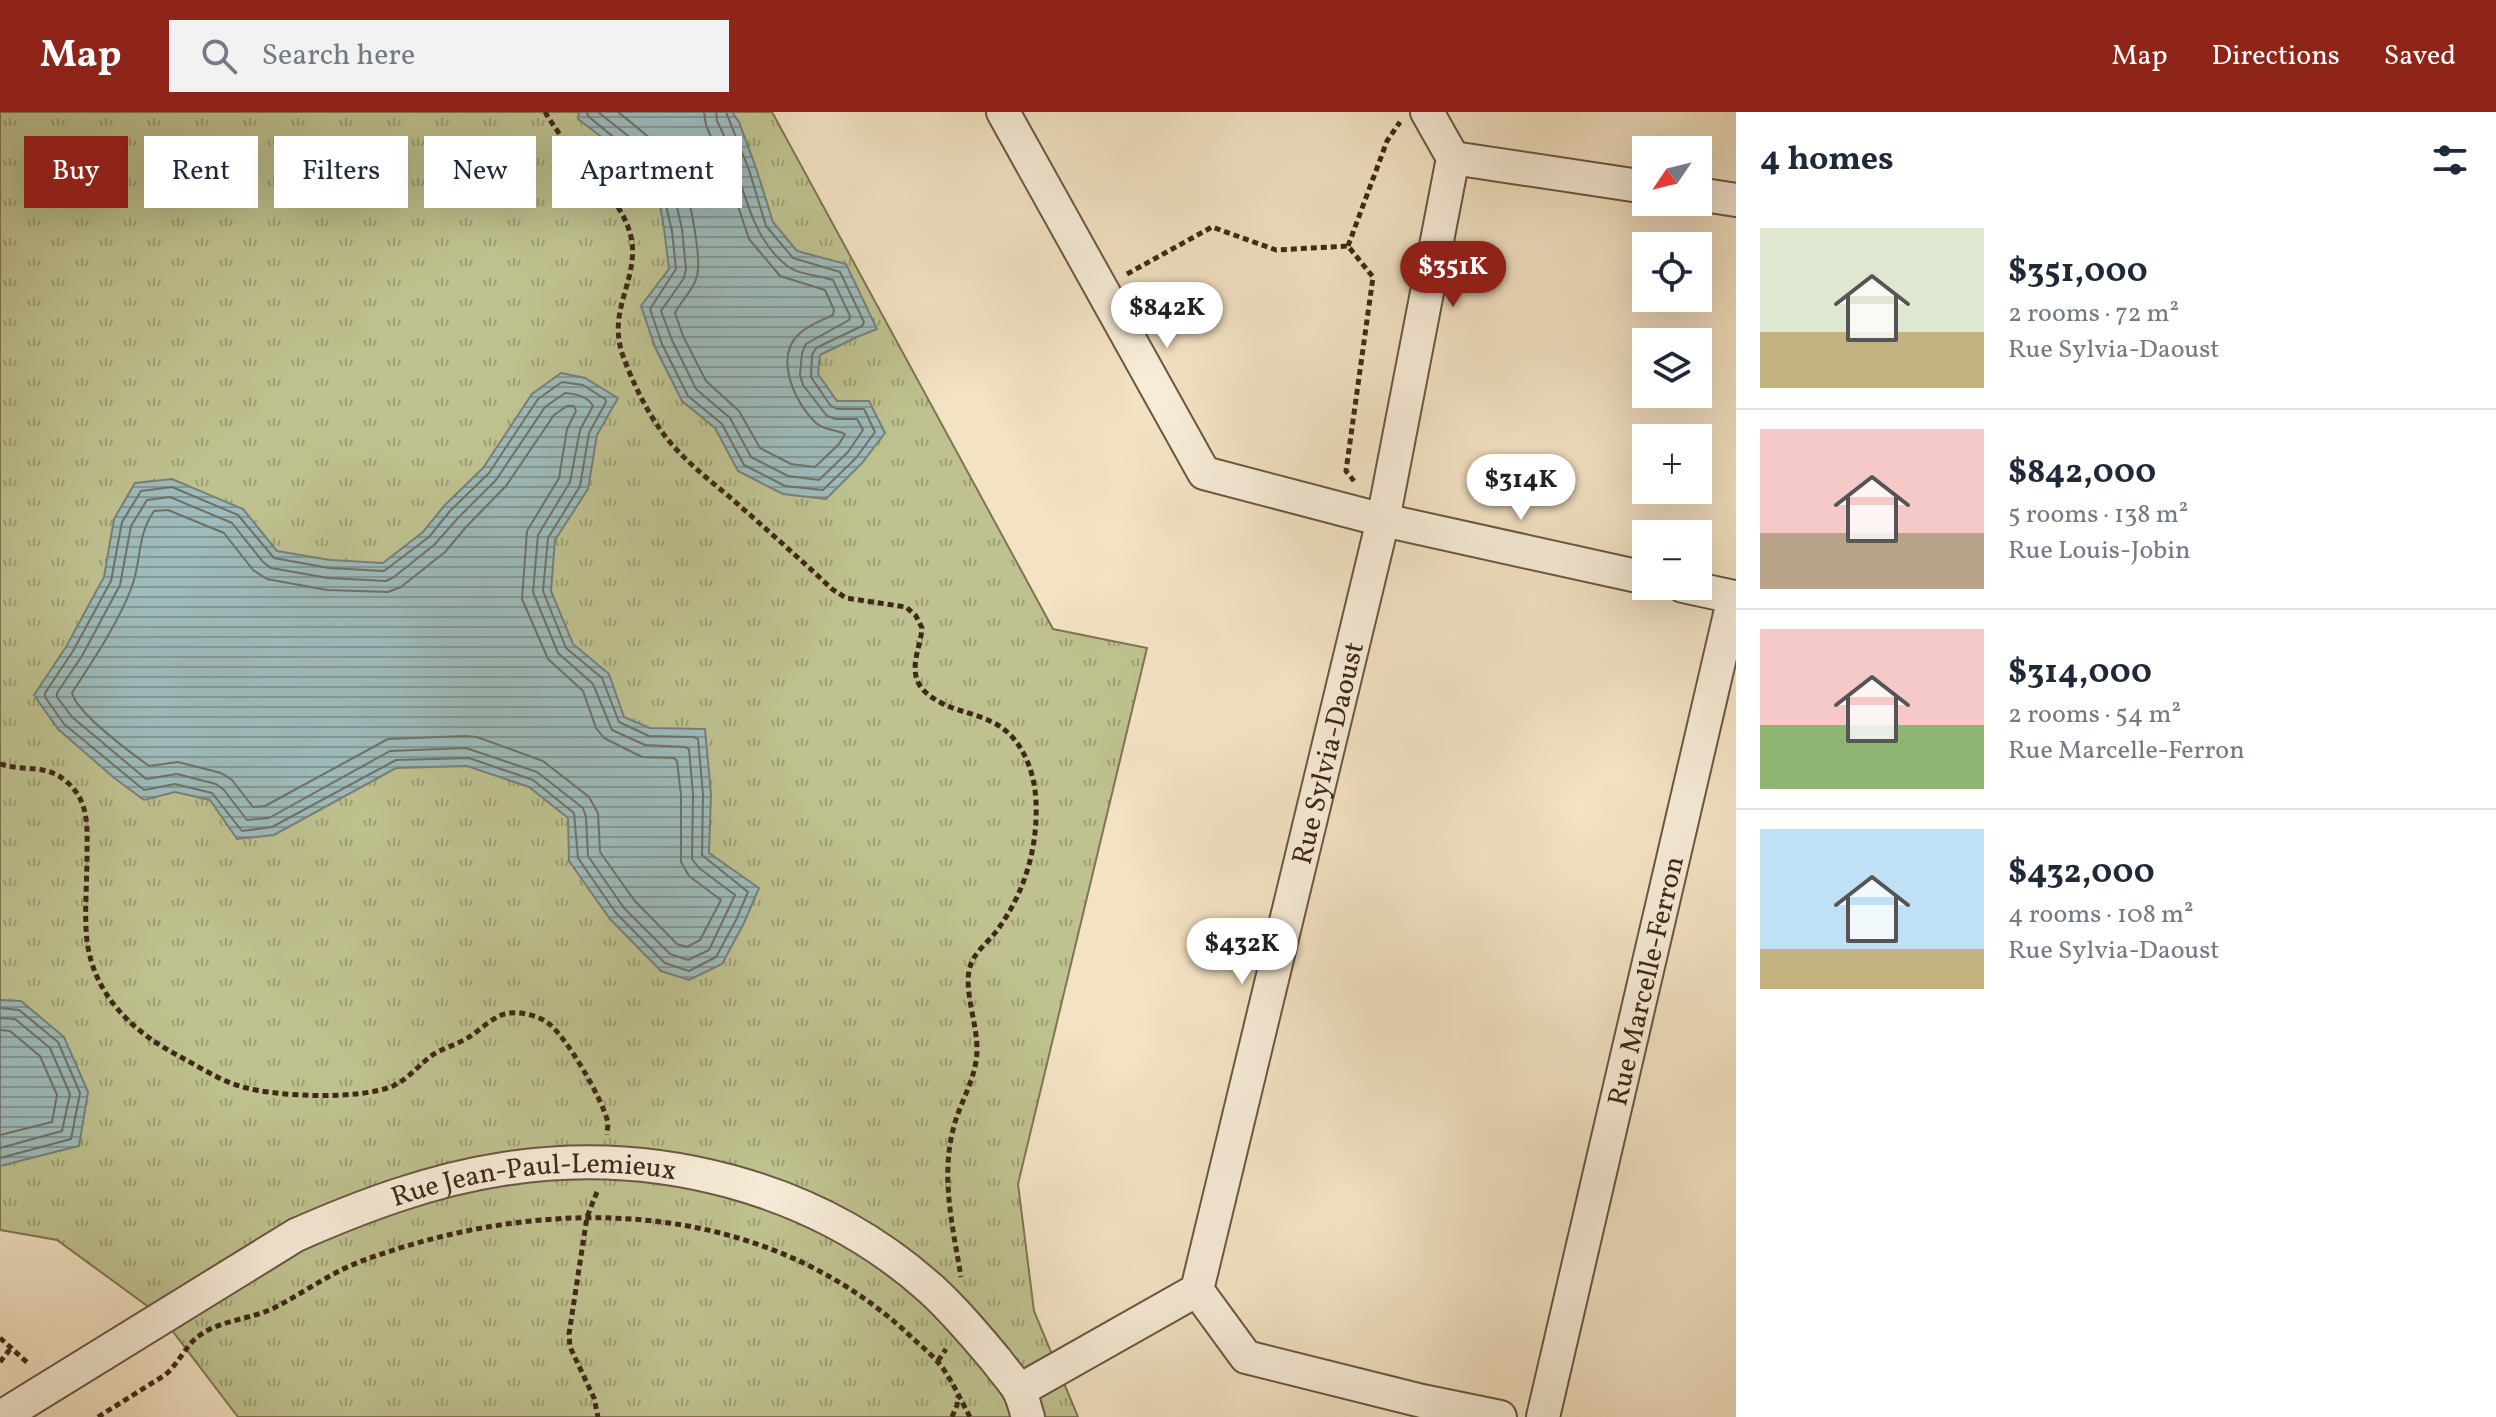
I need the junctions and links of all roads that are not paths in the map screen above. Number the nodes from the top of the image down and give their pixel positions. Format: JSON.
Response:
{"nodes":[{"id":1,"x":1003,"y":112,"type":"edge"},
{"id":2,"x":1418,"y":114,"type":"edge"},
{"id":3,"x":1453,"y":158,"type":"junction"},
{"id":4,"x":1632,"y":185,"type":"edge"},
{"id":5,"x":1712,"y":196,"type":"edge"},
{"id":6,"x":1736,"y":200,"type":"edge"},
{"id":7,"x":1383,"y":520,"type":"junction"},
{"id":8,"x":1632,"y":575,"type":"edge"},
{"id":9,"x":1712,"y":592,"type":"edge"},
{"id":10,"x":1197,"y":1290,"type":"junction"},
{"id":11,"x":1024,"y":1404,"type":"edge"},
{"id":12,"x":1421,"y":1409,"type":"edge"},
{"id":13,"x":20,"y":1413,"type":"edge"},
{"id":14,"x":1500,"y":1417,"type":"edge"},
{"id":15,"x":1543,"y":1417,"type":"edge"}],
"edges":[{"from":1,"to":7,"type":"street"},
{"from":2,"to":3,"type":"street"},
{"from":3,"to":4,"type":"street"},
{"from":3,"to":7,"type":"street","name":"Rue Sylvia-Daoust"},
{"from":5,"to":6,"type":"street"},
{"from":7,"to":8,"type":"street"},
{"from":7,"to":10,"type":"street","name":"Rue Sylvia-Daoust"},
{"from":9,"to":15,"type":"street","name":"Rue Marcelle-Ferron"},
{"from":10,"to":11,"type":"street"},
{"from":10,"to":12,"type":"street"},
{"from":11,"to":13,"type":"street","name":"Rue Jean-Paul-Lemieux"},
{"from":12,"to":14,"type":"street"}]}
